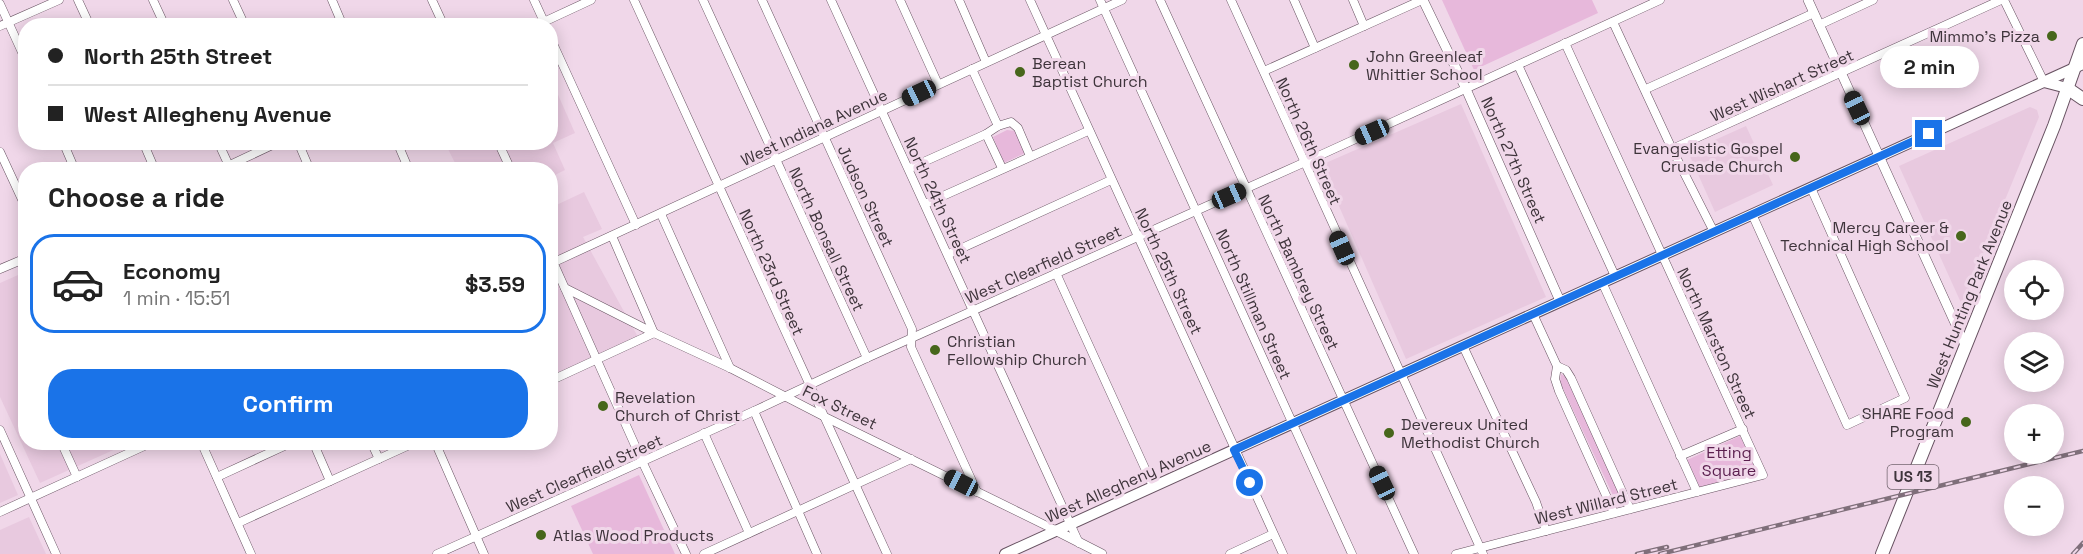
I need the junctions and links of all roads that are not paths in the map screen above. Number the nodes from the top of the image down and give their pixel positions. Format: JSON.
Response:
{"nodes":[{"id":1,"x":59,"y":0,"type":"edge"},
{"id":2,"x":78,"y":0,"type":"edge"},
{"id":3,"x":153,"y":0,"type":"edge"},
{"id":4,"x":233,"y":0,"type":"edge"},
{"id":5,"x":332,"y":0,"type":"edge"},
{"id":6,"x":432,"y":0,"type":"edge"},
{"id":7,"x":534,"y":0,"type":"edge"},
{"id":8,"x":591,"y":0,"type":"edge"},
{"id":9,"x":633,"y":0,"type":"edge"},
{"id":10,"x":703,"y":0,"type":"edge"},
{"id":11,"x":762,"y":0,"type":"edge"},
{"id":12,"x":831,"y":0,"type":"edge"},
{"id":13,"x":900,"y":0,"type":"edge"},
{"id":14,"x":959,"y":0,"type":"edge"},
{"id":15,"x":1030,"y":0,"type":"edge"},
{"id":16,"x":1100,"y":0,"type":"edge"},
{"id":17,"x":1122,"y":0,"type":"edge"},
{"id":18,"x":1160,"y":0,"type":"edge"},
{"id":19,"x":1231,"y":0,"type":"edge"},
{"id":20,"x":1294,"y":0,"type":"edge"},
{"id":21,"x":1353,"y":0,"type":"edge"},
{"id":22,"x":1423,"y":0,"type":"edge"},
{"id":23,"x":1660,"y":0,"type":"edge"},
{"id":24,"x":1808,"y":0,"type":"edge"},
{"id":25,"x":1873,"y":0,"type":"edge"},
{"id":26,"x":2003,"y":0,"type":"edge"},
{"id":27,"x":0,"y":4,"type":"edge"},
{"id":28,"x":1104,"y":9,"type":"junction"},
{"id":29,"x":1814,"y":13,"type":"junction"},
{"id":30,"x":86,"y":18,"type":"edge"},
{"id":31,"x":161,"y":18,"type":"edge"},
{"id":32,"x":241,"y":18,"type":"edge"},
{"id":33,"x":340,"y":18,"type":"edge"},
{"id":34,"x":440,"y":18,"type":"edge"},
{"id":35,"x":542,"y":18,"type":"edge"},
{"id":36,"x":556,"y":18,"type":"edge"},
{"id":37,"x":1613,"y":22,"type":"junction"},
{"id":38,"x":4,"y":24,"type":"edge"},
{"id":39,"x":1819,"y":25,"type":"junction"},
{"id":40,"x":1364,"y":26,"type":"junction"},
{"id":41,"x":1046,"y":35,"type":"junction"},
{"id":42,"x":1565,"y":43,"type":"junction"},
{"id":43,"x":2083,"y":44,"type":"edge"},
{"id":44,"x":18,"y":48,"type":"edge"},
{"id":45,"x":1315,"y":48,"type":"junction"},
{"id":46,"x":558,"y":54,"type":"edge"},
{"id":47,"x":986,"y":62,"type":"junction"},
{"id":48,"x":1518,"y":65,"type":"junction"},
{"id":49,"x":2079,"y":67,"type":"edge"},
{"id":50,"x":972,"y":69,"type":"junction"},
{"id":51,"x":1264,"y":71,"type":"junction"},
{"id":52,"x":1841,"y":72,"type":"junction"},
{"id":53,"x":2044,"y":82,"type":"junction"},
{"id":54,"x":938,"y":84,"type":"junction"},
{"id":55,"x":2067,"y":88,"type":"junction"},
{"id":56,"x":1466,"y":89,"type":"junction"},
{"id":57,"x":1646,"y":89,"type":"junction"},
{"id":58,"x":2083,"y":99,"type":"edge"},
{"id":59,"x":881,"y":110,"type":"junction"},
{"id":60,"x":998,"y":126,"type":"junction"},
{"id":61,"x":1088,"y":131,"type":"junction"},
{"id":62,"x":986,"y":134,"type":"junction"},
{"id":63,"x":824,"y":136,"type":"junction"},
{"id":64,"x":1672,"y":149,"type":"junction"},
{"id":65,"x":263,"y":150,"type":"edge"},
{"id":66,"x":0,"y":152,"type":"edge"},
{"id":67,"x":1030,"y":156,"type":"junction"},
{"id":68,"x":1879,"y":157,"type":"junction"},
{"id":69,"x":775,"y":159,"type":"junction"},
{"id":70,"x":240,"y":162,"type":"edge"},
{"id":71,"x":1304,"y":163,"type":"junction"},
{"id":72,"x":910,"y":168,"type":"junction"},
{"id":73,"x":1002,"y":168,"type":"junction"},
{"id":74,"x":1111,"y":180,"type":"junction"},
{"id":75,"x":719,"y":187,"type":"junction"},
{"id":76,"x":1810,"y":188,"type":"junction"},
{"id":77,"x":1245,"y":189,"type":"junction"},
{"id":78,"x":18,"y":191,"type":"edge"},
{"id":79,"x":925,"y":204,"type":"junction"},
{"id":80,"x":1197,"y":210,"type":"junction"},
{"id":81,"x":661,"y":214,"type":"junction"},
{"id":82,"x":1752,"y":214,"type":"junction"},
{"id":83,"x":636,"y":225,"type":"junction"},
{"id":84,"x":1714,"y":232,"type":"junction"},
{"id":85,"x":612,"y":236,"type":"junction"},
{"id":86,"x":1138,"y":237,"type":"junction"},
{"id":87,"x":949,"y":254,"type":"junction"},
{"id":88,"x":1661,"y":256,"type":"junction"},
{"id":89,"x":558,"y":258,"type":"edge"},
{"id":90,"x":18,"y":262,"type":"edge"},
{"id":91,"x":0,"y":270,"type":"edge"},
{"id":92,"x":558,"y":273,"type":"edge"},
{"id":93,"x":1056,"y":273,"type":"junction"},
{"id":94,"x":1615,"y":276,"type":"junction"},
{"id":95,"x":1602,"y":282,"type":"junction"},
{"id":96,"x":565,"y":288,"type":"junction"},
{"id":97,"x":1560,"y":301,"type":"junction"},
{"id":98,"x":973,"y":310,"type":"junction"},
{"id":99,"x":1533,"y":314,"type":"junction"},
{"id":100,"x":654,"y":333,"type":"junction"},
{"id":101,"x":912,"y":338,"type":"junction"},
{"id":102,"x":1463,"y":346,"type":"junction"},
{"id":103,"x":1966,"y":347,"type":"junction"},
{"id":104,"x":867,"y":358,"type":"junction"},
{"id":105,"x":597,"y":359,"type":"junction"},
{"id":106,"x":1557,"y":366,"type":"junction"},
{"id":107,"x":730,"y":368,"type":"junction"},
{"id":108,"x":1400,"y":375,"type":"junction"},
{"id":109,"x":558,"y":377,"type":"edge"},
{"id":110,"x":809,"y":385,"type":"junction"},
{"id":111,"x":785,"y":396,"type":"junction"},
{"id":112,"x":1343,"y":400,"type":"junction"},
{"id":113,"x":754,"y":411,"type":"junction"},
{"id":114,"x":825,"y":417,"type":"junction"},
{"id":115,"x":1293,"y":423,"type":"junction"},
{"id":116,"x":1743,"y":429,"type":"junction"},
{"id":117,"x":0,"y":430,"type":"edge"},
{"id":118,"x":704,"y":433,"type":"junction"},
{"id":119,"x":65,"y":450,"type":"edge"},
{"id":120,"x":136,"y":450,"type":"edge"},
{"id":121,"x":205,"y":450,"type":"edge"},
{"id":122,"x":275,"y":450,"type":"edge"},
{"id":123,"x":316,"y":450,"type":"edge"},
{"id":124,"x":375,"y":450,"type":"edge"},
{"id":125,"x":399,"y":450,"type":"edge"},
{"id":126,"x":438,"y":450,"type":"edge"},
{"id":127,"x":1234,"y":450,"type":"junction"},
{"id":128,"x":1680,"y":456,"type":"junction"},
{"id":129,"x":379,"y":459,"type":"junction"},
{"id":130,"x":911,"y":459,"type":"junction"},
{"id":131,"x":642,"y":461,"type":"junction"},
{"id":132,"x":1763,"y":475,"type":"joint"},
{"id":133,"x":77,"y":477,"type":"junction"},
{"id":134,"x":217,"y":477,"type":"junction"},
{"id":135,"x":330,"y":481,"type":"junction"},
{"id":136,"x":855,"y":486,"type":"junction"},
{"id":137,"x":1153,"y":486,"type":"junction"},
{"id":138,"x":977,"y":492,"type":"junction"},
{"id":139,"x":1696,"y":492,"type":"junction"},
{"id":140,"x":31,"y":498,"type":"junction"},
{"id":141,"x":1630,"y":509,"type":"junction"},
{"id":142,"x":0,"y":512,"type":"edge"},
{"id":143,"x":798,"y":512,"type":"junction"},
{"id":144,"x":1614,"y":513,"type":"junction"},
{"id":145,"x":238,"y":523,"type":"junction"},
{"id":146,"x":1070,"y":524,"type":"junction"},
{"id":147,"x":1054,"y":530,"type":"junction"},
{"id":148,"x":1546,"y":531,"type":"junction"},
{"id":149,"x":750,"y":533,"type":"junction"},
{"id":150,"x":1274,"y":534,"type":"junction"},
{"id":151,"x":476,"y":537,"type":"junction"},
{"id":152,"x":1079,"y":543,"type":"junction"},
{"id":153,"x":1481,"y":551,"type":"edge"},
{"id":154,"x":56,"y":554,"type":"edge"},
{"id":155,"x":251,"y":554,"type":"edge"},
{"id":156,"x":437,"y":554,"type":"edge"},
{"id":157,"x":484,"y":554,"type":"edge"},
{"id":158,"x":686,"y":554,"type":"edge"},
{"id":159,"x":704,"y":554,"type":"edge"},
{"id":160,"x":817,"y":554,"type":"edge"},
{"id":161,"x":887,"y":554,"type":"edge"},
{"id":162,"x":1005,"y":554,"type":"edge"},
{"id":163,"x":1102,"y":554,"type":"edge"},
{"id":164,"x":1230,"y":554,"type":"edge"},
{"id":165,"x":1282,"y":554,"type":"edge"},
{"id":166,"x":1352,"y":554,"type":"edge"},
{"id":167,"x":1414,"y":554,"type":"edge"},
{"id":168,"x":1456,"y":554,"type":"edge"},
{"id":169,"x":1882,"y":554,"type":"edge"}],
"edges":[{"from":1,"to":38,"type":"street"},
{"from":2,"to":30,"type":"street"},
{"from":3,"to":31,"type":"street"},
{"from":4,"to":32,"type":"street"},
{"from":5,"to":33,"type":"street"},
{"from":6,"to":34,"type":"street"},
{"from":7,"to":35,"type":"street"},
{"from":8,"to":36,"type":"street"},
{"from":9,"to":75,"type":"street","name":"North 23rd Street"},
{"from":10,"to":69,"type":"street","name":"North Bonsall Street"},
{"from":11,"to":63,"type":"street","name":"Judson Street"},
{"from":12,"to":59,"type":"street","name":"North 24th Street"},
{"from":13,"to":54,"type":"street"},
{"from":14,"to":47,"type":"street"},
{"from":15,"to":41,"type":"street","name":"North 25th Street"},
{"from":16,"to":28,"type":"street","name":"North Stillman Street"},
{"from":17,"to":28,"type":"street","name":"West Indiana Avenue"},
{"from":18,"to":77,"type":"street","name":"North Bambrey Street"},
{"from":19,"to":51,"type":"street","name":"North 26th Street"},
{"from":20,"to":45,"type":"street"},
{"from":21,"to":40,"type":"street"},
{"from":22,"to":40,"type":"street"},
{"from":22,"to":56,"type":"street","name":"North 27th Street"},
{"from":23,"to":37,"type":"street","name":"West Clearfield Street"},
{"from":24,"to":29,"type":"street"},
{"from":25,"to":39,"type":"street"},
{"from":26,"to":52,"type":"street","name":"West Wishart Street"},
{"from":26,"to":53,"type":"street"},
{"from":27,"to":38,"type":"street"},
{"from":28,"to":41,"type":"street","name":"West Indiana Avenue"},
{"from":28,"to":80,"type":"street","name":"North Stillman Street"},
{"from":29,"to":39,"type":"street"},
{"from":29,"to":57,"type":"street"},
{"from":37,"to":42,"type":"street","name":"West Clearfield Street"},
{"from":37,"to":57,"type":"street"},
{"from":38,"to":44,"type":"street"},
{"from":39,"to":52,"type":"street"},
{"from":40,"to":45,"type":"street"},
{"from":41,"to":47,"type":"street","name":"West Indiana Avenue"},
{"from":41,"to":61,"type":"street","name":"North 25th Street"},
{"from":42,"to":48,"type":"street","name":"West Clearfield Street"},
{"from":42,"to":88,"type":"street","name":"North Marston Street"},
{"from":43,"to":49,"type":"main road","name":"West Hunting Park Avenue","number":"US 13"},
{"from":45,"to":51,"type":"street"},
{"from":46,"to":83,"type":"street"},
{"from":47,"to":50,"type":"street","name":"West Indiana Avenue"},
{"from":48,"to":56,"type":"street","name":"West Clearfield Street"},
{"from":48,"to":94,"type":"street"},
{"from":49,"to":53,"type":"main road","name":"West Allegheny Avenue"},
{"from":49,"to":55,"type":"main road","name":"West Hunting Park Avenue","number":"US 13"},
{"from":50,"to":54,"type":"street","name":"West Indiana Avenue"},
{"from":50,"to":60,"type":"street"},
{"from":51,"to":71,"type":"street","name":"North 26th Street"},
{"from":52,"to":64,"type":"street","name":"West Wishart Street"},
{"from":52,"to":68,"type":"street"},
{"from":53,"to":55,"type":"main road"},
{"from":53,"to":68,"type":"main road","name":"West Allegheny Avenue"},
{"from":54,"to":59,"type":"street","name":"West Indiana Avenue"},
{"from":55,"to":58,"type":"main road"},
{"from":55,"to":103,"type":"main road","name":"West Hunting Park Avenue","number":"US 13"},
{"from":56,"to":71,"type":"street","name":"West Clearfield Street"},
{"from":56,"to":97,"type":"street","name":"North 27th Street"},
{"from":57,"to":64,"type":"street"},
{"from":59,"to":63,"type":"street","name":"West Indiana Avenue"},
{"from":59,"to":72,"type":"street","name":"North 24th Street"},
{"from":60,"to":62,"type":"street"},
{"from":60,"to":67,"type":"street"},
{"from":61,"to":67,"type":"street"},
{"from":61,"to":74,"type":"street","name":"North 25th Street"},
{"from":62,"to":72,"type":"street"},
{"from":62,"to":73,"type":"street"},
{"from":63,"to":69,"type":"street","name":"West Indiana Avenue"},
{"from":63,"to":101,"type":"street","name":"Judson Street"},
{"from":64,"to":84,"type":"street"},
{"from":65,"to":70,"type":"street"},
{"from":66,"to":78,"type":"street"},
{"from":67,"to":73,"type":"street"},
{"from":68,"to":76,"type":"main road","name":"West Allegheny Avenue"},
{"from":68,"to":103,"type":"street"},
{"from":69,"to":75,"type":"street","name":"West Indiana Avenue"},
{"from":69,"to":104,"type":"street","name":"North Bonsall Street"},
{"from":71,"to":77,"type":"street","name":"West Clearfield Street"},
{"from":71,"to":108,"type":"street","name":"North 26th Street"},
{"from":72,"to":79,"type":"street","name":"North 24th Street"},
{"from":73,"to":79,"type":"street"},
{"from":74,"to":86,"type":"street","name":"North 25th Street"},
{"from":74,"to":87,"type":"street"},
{"from":75,"to":81,"type":"street","name":"West Indiana Avenue"},
{"from":75,"to":110,"type":"street","name":"North 23rd Street"},
{"from":76,"to":82,"type":"main road","name":"West Allegheny Avenue"},
{"from":76,"to":82,"type":"street"},
{"from":77,"to":80,"type":"street","name":"West Clearfield Street"},
{"from":77,"to":112,"type":"street","name":"North Bambrey Street"},
{"from":79,"to":87,"type":"street","name":"North 24th Street"},
{"from":80,"to":86,"type":"street","name":"West Clearfield Street"},
{"from":80,"to":115,"type":"street","name":"North Stillman Street"},
{"from":81,"to":83,"type":"street","name":"West Indiana Avenue"},
{"from":81,"to":107,"type":"street"},
{"from":82,"to":84,"type":"main road","name":"West Allegheny Avenue"},
{"from":83,"to":85,"type":"street","name":"West Indiana Avenue"},
{"from":84,"to":88,"type":"main road","name":"West Allegheny Avenue"},
{"from":85,"to":89,"type":"street","name":"West Indiana Avenue"},
{"from":85,"to":100,"type":"street"},
{"from":86,"to":93,"type":"street","name":"West Clearfield Street"},
{"from":86,"to":127,"type":"street","name":"North 25th Street"},
{"from":87,"to":98,"type":"street","name":"North 24th Street"},
{"from":88,"to":94,"type":"main road","name":"West Allegheny Avenue"},
{"from":88,"to":116,"type":"street","name":"North Marston Street"},
{"from":90,"to":91,"type":"street"},
{"from":92,"to":96,"type":"street"},
{"from":93,"to":98,"type":"street","name":"West Clearfield Street"},
{"from":93,"to":137,"type":"street"},
{"from":94,"to":95,"type":"main road","name":"West Allegheny Avenue"},
{"from":95,"to":97,"type":"main road","name":"West Allegheny Avenue"},
{"from":95,"to":128,"type":"street"},
{"from":96,"to":100,"type":"street","name":"Fox Street"},
{"from":96,"to":105,"type":"street"},
{"from":97,"to":99,"type":"main road","name":"West Allegheny Avenue"},
{"from":98,"to":101,"type":"street","name":"West Clearfield Street"},
{"from":98,"to":146,"type":"street","name":"North 24th Street"},
{"from":99,"to":102,"type":"main road","name":"West Allegheny Avenue"},
{"from":99,"to":106,"type":"street"},
{"from":100,"to":105,"type":"street"},
{"from":100,"to":107,"type":"street","name":"Fox Street"},
{"from":101,"to":104,"type":"street","name":"West Clearfield Street"},
{"from":101,"to":138,"type":"street","name":"Judson Street"},
{"from":102,"to":108,"type":"main road","name":"West Allegheny Avenue"},
{"from":102,"to":148,"type":"street"},
{"from":103,"to":169,"type":"main road","name":"West Hunting Park Avenue","number":"US 13"},
{"from":104,"to":110,"type":"street","name":"West Clearfield Street"},
{"from":105,"to":109,"type":"street"},
{"from":105,"to":131,"type":"street"},
{"from":106,"to":141,"type":"street"},
{"from":106,"to":144,"type":"street"},
{"from":107,"to":111,"type":"street","name":"Fox Street"},
{"from":108,"to":112,"type":"main road","name":"West Allegheny Avenue"},
{"from":108,"to":153,"type":"street","name":"North 26th Street"},
{"from":110,"to":111,"type":"street","name":"West Clearfield Street"},
{"from":110,"to":114,"type":"street","name":"North 23rd Street"},
{"from":111,"to":113,"type":"street","name":"West Clearfield Street"},
{"from":111,"to":114,"type":"street","name":"Fox Street"},
{"from":112,"to":115,"type":"main road","name":"West Allegheny Avenue"},
{"from":112,"to":167,"type":"street","name":"North Bambrey Street"},
{"from":113,"to":118,"type":"street","name":"West Clearfield Street"},
{"from":113,"to":143,"type":"street"},
{"from":114,"to":130,"type":"street","name":"Fox Street"},
{"from":114,"to":136,"type":"street","name":"North 23rd Street"},
{"from":115,"to":127,"type":"main road","name":"West Allegheny Avenue"},
{"from":115,"to":166,"type":"street","name":"North Stillman Street"},
{"from":116,"to":128,"type":"street"},
{"from":116,"to":132,"type":"street","name":"North Marston Street"},
{"from":117,"to":140,"type":"street"},
{"from":118,"to":131,"type":"street","name":"West Clearfield Street"},
{"from":118,"to":149,"type":"street"},
{"from":119,"to":133,"type":"street"},
{"from":120,"to":133,"type":"street"},
{"from":121,"to":134,"type":"street"},
{"from":122,"to":134,"type":"street"},
{"from":123,"to":135,"type":"street"},
{"from":124,"to":129,"type":"street"},
{"from":125,"to":129,"type":"street"},
{"from":126,"to":151,"type":"street"},
{"from":127,"to":137,"type":"main road","name":"West Allegheny Avenue"},
{"from":127,"to":150,"type":"street","name":"North 25th Street"},
{"from":128,"to":139,"type":"street"},
{"from":129,"to":135,"type":"street"},
{"from":130,"to":136,"type":"street"},
{"from":130,"to":138,"type":"street","name":"Fox Street"},
{"from":131,"to":151,"type":"street","name":"West Clearfield Street"},
{"from":131,"to":158,"type":"street"},
{"from":132,"to":139,"type":"street","name":"West Willard Street"},
{"from":133,"to":140,"type":"street"},
{"from":134,"to":145,"type":"street"},
{"from":135,"to":145,"type":"street"},
{"from":136,"to":143,"type":"street"},
{"from":136,"to":161,"type":"street","name":"North 23rd Street"},
{"from":137,"to":146,"type":"main road","name":"West Allegheny Avenue"},
{"from":138,"to":147,"type":"street","name":"Fox Street"},
{"from":139,"to":141,"type":"street","name":"West Willard Street"},
{"from":140,"to":142,"type":"street"},
{"from":140,"to":154,"type":"street"},
{"from":141,"to":144,"type":"street","name":"West Willard Street"},
{"from":143,"to":149,"type":"street"},
{"from":143,"to":160,"type":"street"},
{"from":144,"to":148,"type":"street","name":"West Willard Street"},
{"from":145,"to":155,"type":"street"},
{"from":146,"to":147,"type":"main road","name":"West Allegheny Avenue"},
{"from":146,"to":152,"type":"street","name":"North 24th Street"},
{"from":147,"to":152,"type":"street","name":"Fox Street"},
{"from":147,"to":162,"type":"main road","name":"West Allegheny Avenue"},
{"from":148,"to":153,"type":"street","name":"West Willard Street"},
{"from":149,"to":159,"type":"street"},
{"from":150,"to":164,"type":"street"},
{"from":150,"to":165,"type":"street","name":"North 25th Street"},
{"from":151,"to":156,"type":"street","name":"West Clearfield Street"},
{"from":151,"to":157,"type":"street"},
{"from":152,"to":163,"type":"street","name":"Fox Street"},
{"from":153,"to":168,"type":"street","name":"West Willard Street"}]}
